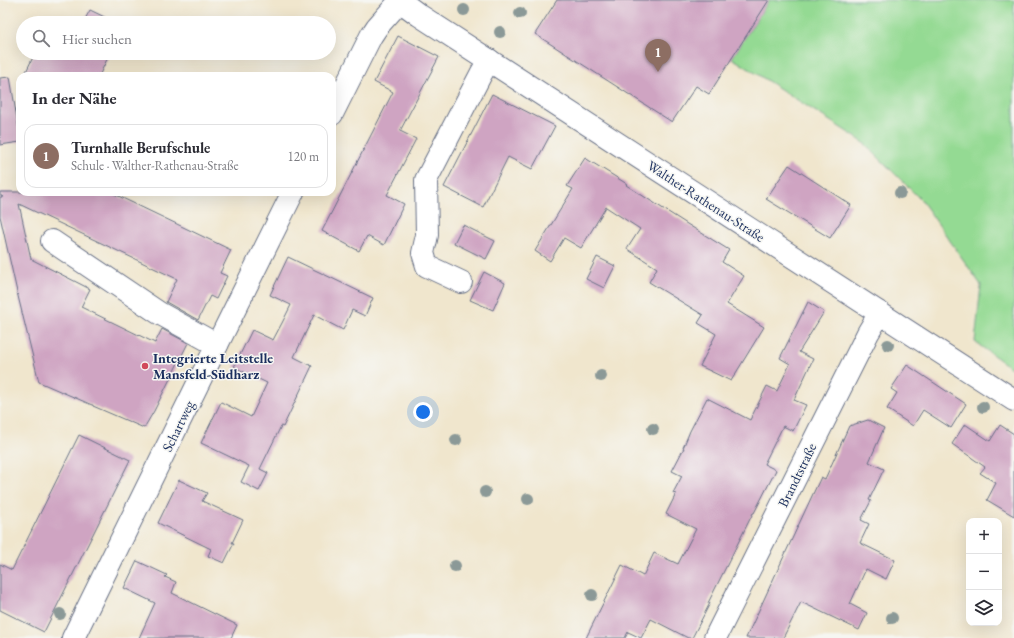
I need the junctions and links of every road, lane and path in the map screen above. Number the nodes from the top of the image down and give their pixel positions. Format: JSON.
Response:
{"nodes":[{"id":1,"x":400,"y":0,"type":"edge"},
{"id":2,"x":489,"y":60,"type":"junction"},
{"id":3,"x":336,"y":106,"type":"edge"},
{"id":4,"x":291,"y":196,"type":"edge"},
{"id":5,"x":52,"y":240,"type":"dead end"},
{"id":6,"x":461,"y":282,"type":"dead end"},
{"id":7,"x":880,"y":313,"type":"junction"},
{"id":8,"x":217,"y":345,"type":"junction"},
{"id":9,"x":1014,"y":400,"type":"edge"},
{"id":10,"x":74,"y":638,"type":"edge"},
{"id":11,"x":715,"y":638,"type":"edge"}],
"edges":[{"from":1,"to":2,"type":"street","name":"Walther-Rathenau-Straße"},
{"from":1,"to":3,"type":"street"},
{"from":2,"to":6,"type":"street"},
{"from":2,"to":7,"type":"street","name":"Walther-Rathenau-Straße"},
{"from":4,"to":8,"type":"street","name":"Schartweg"},
{"from":5,"to":8,"type":"street"},
{"from":7,"to":9,"type":"street","name":"Walther-Rathenau-Straße"},
{"from":7,"to":11,"type":"street","name":"Brandtstraße"},
{"from":8,"to":10,"type":"street","name":"Schartweg"}]}
